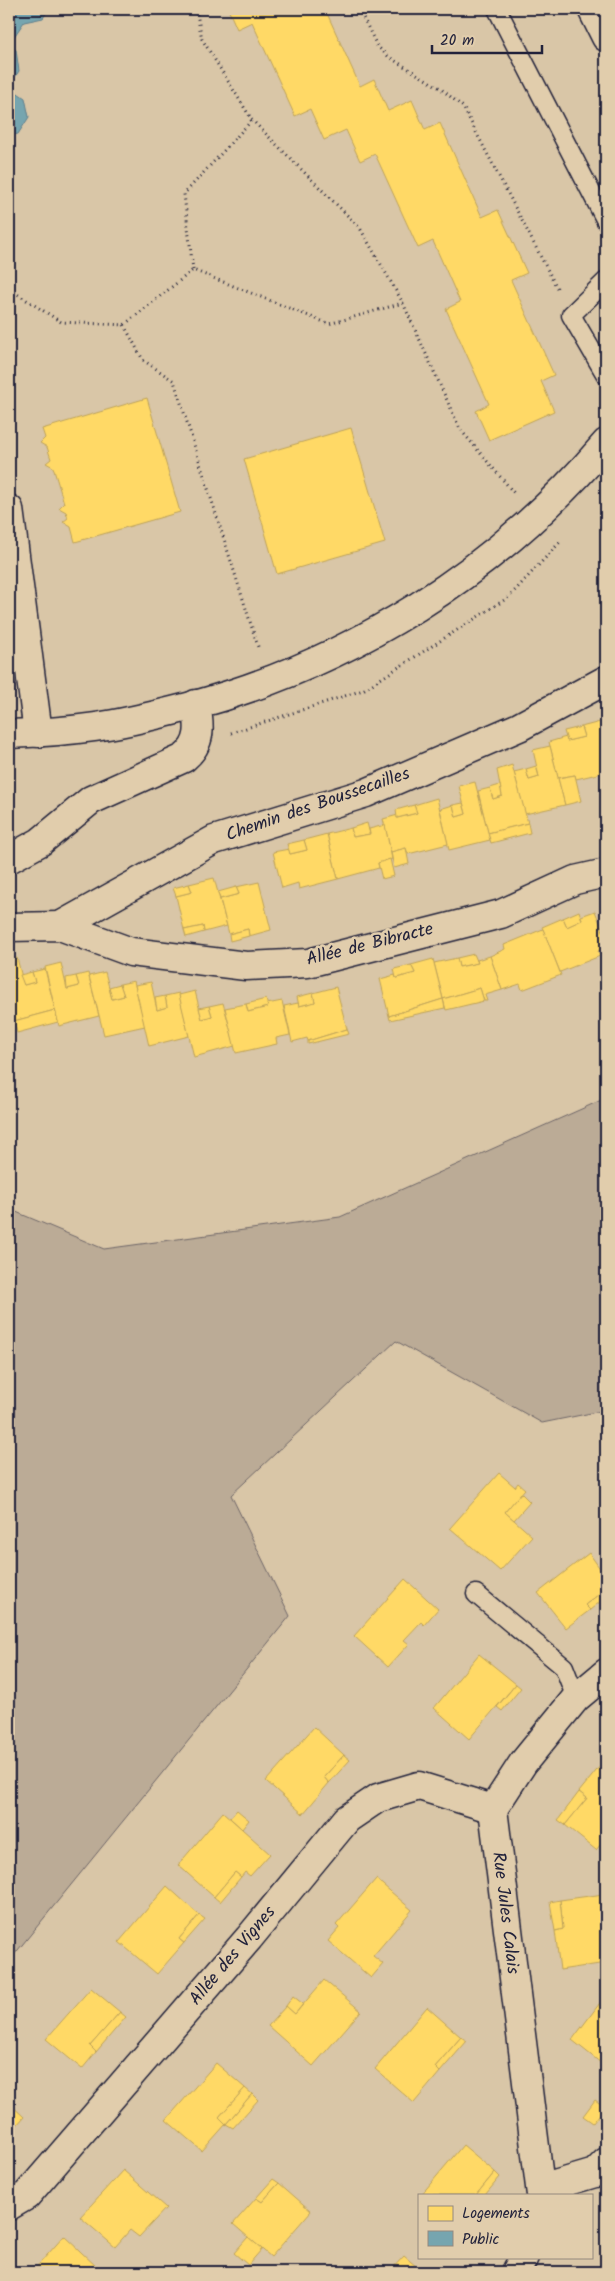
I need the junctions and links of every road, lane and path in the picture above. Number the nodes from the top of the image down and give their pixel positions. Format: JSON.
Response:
{"nodes":[{"id":1,"x":196,"y":9,"type":"edge"},
{"id":2,"x":359,"y":9,"type":"edge"},
{"id":3,"x":497,"y":9,"type":"edge"},
{"id":4,"x":592,"y":9,"type":"edge"},
{"id":5,"x":606,"y":37,"type":"edge"},
{"id":6,"x":252,"y":120,"type":"junction"},
{"id":7,"x":606,"y":221,"type":"edge"},
{"id":8,"x":193,"y":270,"type":"junction"},
{"id":9,"x":606,"y":281,"type":"edge"},
{"id":10,"x":9,"y":294,"type":"edge"},
{"id":11,"x":403,"y":303,"type":"junction"},
{"id":12,"x":571,"y":315,"type":"junction"},
{"id":13,"x":124,"y":325,"type":"junction"},
{"id":14,"x":606,"y":375,"type":"edge"},
{"id":15,"x":606,"y":443,"type":"edge"},
{"id":16,"x":9,"y":508,"type":"edge"},
{"id":17,"x":534,"y":518,"type":"junction"},
{"id":18,"x":606,"y":680,"type":"edge"},
{"id":19,"x":269,"y":681,"type":"junction"},
{"id":20,"x":196,"y":704,"type":"junction"},
{"id":21,"x":38,"y":733,"type":"junction"},
{"id":22,"x":9,"y":734,"type":"edge"},
{"id":23,"x":9,"y":859,"type":"edge"},
{"id":24,"x":606,"y":872,"type":"edge"},
{"id":25,"x":60,"y":926,"type":"junction"},
{"id":26,"x":9,"y":927,"type":"edge"},
{"id":27,"x":476,"y":1594,"type":"dead end"},
{"id":28,"x":606,"y":1672,"type":"edge"},
{"id":29,"x":576,"y":1698,"type":"junction"},
{"id":30,"x":493,"y":1809,"type":"junction"},
{"id":31,"x":606,"y":2162,"type":"edge"},
{"id":32,"x":541,"y":2192,"type":"edge"},
{"id":33,"x":9,"y":2206,"type":"edge"},
{"id":34,"x":523,"y":2258,"type":"edge"},
{"id":35,"x":516,"y":2272,"type":"edge"}],
"edges":[{"from":1,"to":6,"type":"path"},
{"from":2,"to":12,"type":"path"},
{"from":3,"to":7,"type":"lane"},
{"from":4,"to":5,"type":"street"},
{"from":6,"to":8,"type":"path"},
{"from":6,"to":11,"type":"path"},
{"from":8,"to":11,"type":"path"},
{"from":8,"to":13,"type":"path"},
{"from":9,"to":12,"type":"lane"},
{"from":10,"to":13,"type":"path"},
{"from":11,"to":17,"type":"path"},
{"from":12,"to":14,"type":"lane"},
{"from":13,"to":19,"type":"path"},
{"from":15,"to":17,"type":"street"},
{"from":16,"to":21,"type":"street"},
{"from":17,"to":19,"type":"street"},
{"from":18,"to":25,"type":"street","name":"Chemin des Boussecailles"},
{"from":19,"to":20,"type":"street"},
{"from":20,"to":21,"type":"street"},
{"from":20,"to":23,"type":"street"},
{"from":21,"to":22,"type":"street"},
{"from":24,"to":25,"type":"street","name":"Allée de Bibracte"},
{"from":25,"to":26,"type":"street","name":"Allée de Bibracte"},
{"from":27,"to":29,"type":"lane"},
{"from":28,"to":29,"type":"street"},
{"from":29,"to":30,"type":"street"},
{"from":30,"to":32,"type":"street","name":"Rue Jules Calais"},
{"from":30,"to":33,"type":"street","name":"Allée des Vignes"},
{"from":31,"to":32,"type":"street"},
{"from":34,"to":35,"type":"street"}]}
